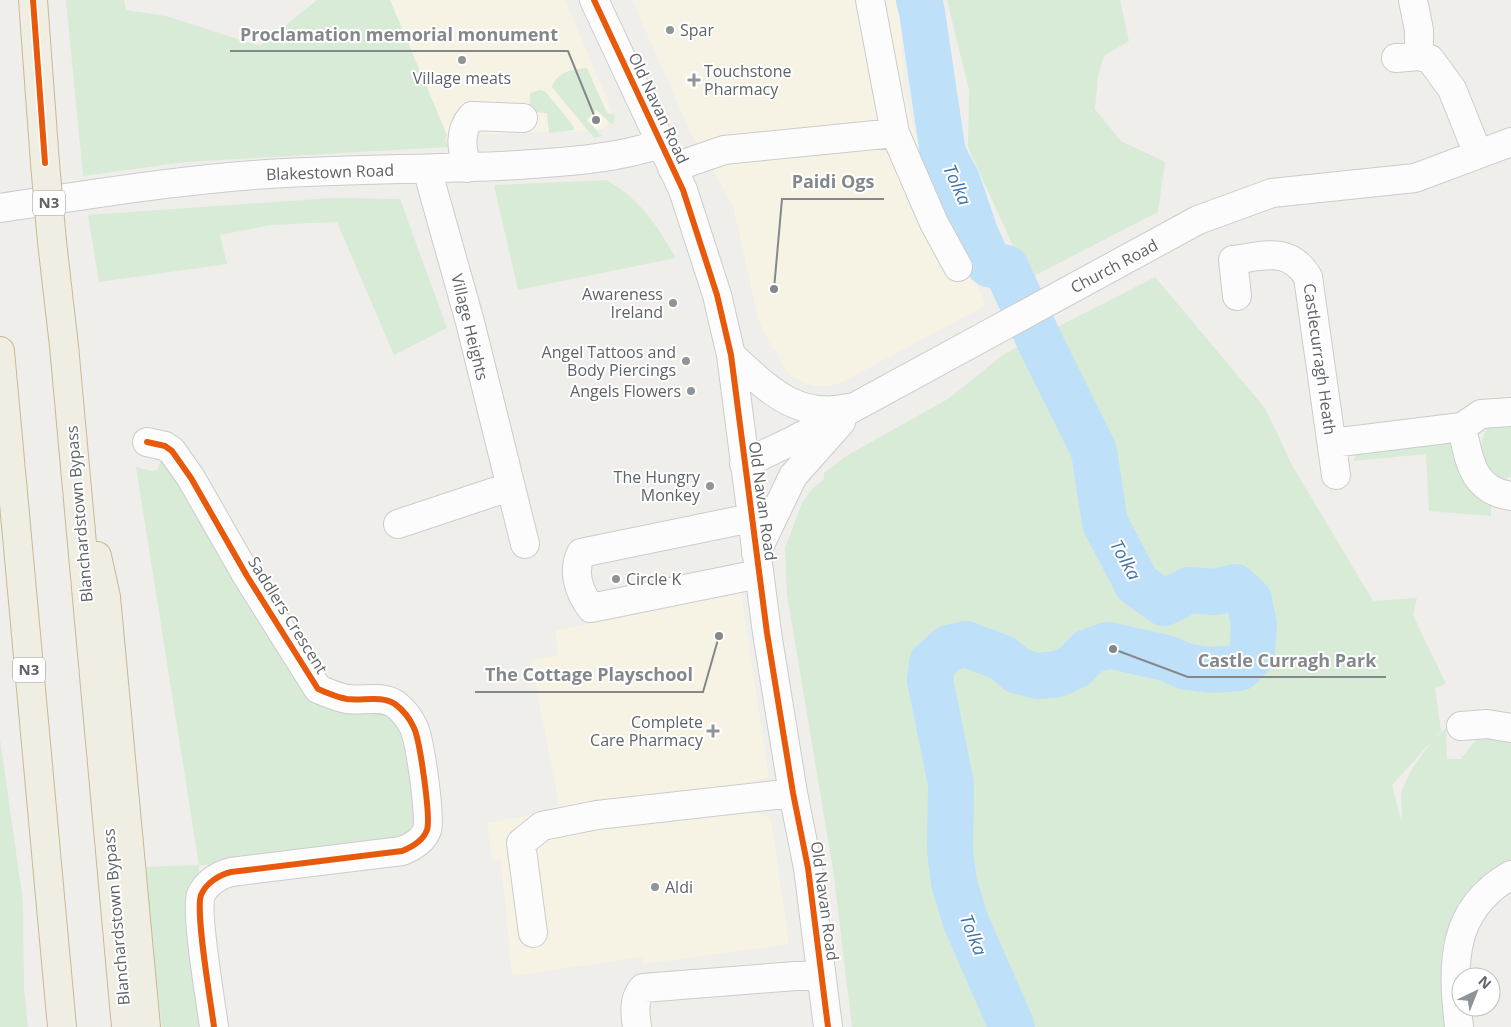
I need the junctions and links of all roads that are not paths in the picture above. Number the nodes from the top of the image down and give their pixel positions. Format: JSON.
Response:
{"nodes":[{"id":1,"x":33,"y":0,"type":"edge"},
{"id":2,"x":594,"y":0,"type":"edge"},
{"id":3,"x":870,"y":0,"type":"edge"},
{"id":4,"x":1413,"y":0,"type":"edge"},
{"id":5,"x":524,"y":118,"type":"dead end"},
{"id":6,"x":895,"y":133,"type":"junction"},
{"id":7,"x":1511,"y":142,"type":"edge"},
{"id":8,"x":660,"y":144,"type":"junction"},
{"id":9,"x":1478,"y":154,"type":"junction"},
{"id":10,"x":468,"y":168,"type":"junction"},
{"id":11,"x":672,"y":168,"type":"junction"},
{"id":12,"x":427,"y":169,"type":"junction"},
{"id":13,"x":0,"y":208,"type":"edge"},
{"id":14,"x":958,"y":267,"type":"dead end"},
{"id":15,"x":1237,"y":296,"type":"dead end"},
{"id":16,"x":0,"y":350,"type":"edge"},
{"id":17,"x":731,"y":355,"type":"junction"},
{"id":18,"x":856,"y":406,"type":"junction"},
{"id":19,"x":1511,"y":412,"type":"edge"},
{"id":20,"x":1462,"y":427,"type":"junction"},
{"id":21,"x":147,"y":442,"type":"dead end"},
{"id":22,"x":1332,"y":443,"type":"junction"},
{"id":23,"x":72,"y":452,"type":"junction"},
{"id":24,"x":744,"y":464,"type":"junction"},
{"id":25,"x":1336,"y":475,"type":"dead end"},
{"id":26,"x":510,"y":487,"type":"junction"},
{"id":27,"x":1511,"y":496,"type":"edge"},
{"id":28,"x":751,"y":518,"type":"junction"},
{"id":29,"x":398,"y":524,"type":"dead end"},
{"id":30,"x":525,"y":544,"type":"dead end"},
{"id":31,"x":757,"y":563,"type":"junction"},
{"id":32,"x":1461,"y":726,"type":"dead end"},
{"id":33,"x":1511,"y":728,"type":"edge"},
{"id":34,"x":792,"y":793,"type":"junction"},
{"id":35,"x":1511,"y":875,"type":"edge"},
{"id":36,"x":533,"y":933,"type":"dead end"},
{"id":37,"x":821,"y":974,"type":"junction"},
{"id":38,"x":58,"y":989,"type":"junction"},
{"id":39,"x":56,"y":1027,"type":"edge"},
{"id":40,"x":62,"y":1027,"type":"edge"},
{"id":41,"x":126,"y":1027,"type":"edge"},
{"id":42,"x":146,"y":1027,"type":"edge"},
{"id":43,"x":214,"y":1027,"type":"edge"},
{"id":44,"x":637,"y":1027,"type":"edge"},
{"id":45,"x":828,"y":1027,"type":"edge"},
{"id":46,"x":1459,"y":1027,"type":"edge"}],
"edges":[{"from":1,"to":23,"type":"highway","name":"Blanchardstown Bypass","number":"N3","bridge":true},
{"from":2,"to":8,"type":"street","name":"Old Navan Road"},
{"from":3,"to":6,"type":"street"},
{"from":4,"to":9,"type":"street"},
{"from":5,"to":10,"type":"street"},
{"from":6,"to":11,"type":"street"},
{"from":6,"to":14,"type":"street"},
{"from":7,"to":9,"type":"street","name":"Church Road"},
{"from":8,"to":10,"type":"street","name":"Blakestown Road"},
{"from":8,"to":11,"type":"street","name":"Old Navan Road"},
{"from":9,"to":18,"type":"street","name":"Church Road"},
{"from":10,"to":12,"type":"street","name":"Blakestown Road"},
{"from":11,"to":17,"type":"street","name":"Old Navan Road"},
{"from":12,"to":13,"type":"street","name":"Blakestown Road"},
{"from":12,"to":26,"type":"street","name":"Village Heights"},
{"from":15,"to":22,"type":"street","name":"Castlecurragh Heath"},
{"from":16,"to":38,"type":"highway","number":"N3"},
{"from":17,"to":18,"type":"street"},
{"from":17,"to":24,"type":"street","name":"Old Navan Road"},
{"from":18,"to":24,"type":"street","name":"Church Road"},
{"from":18,"to":31,"type":"street"},
{"from":19,"to":20,"type":"street","name":"Castlecurragh Heath"},
{"from":20,"to":22,"type":"street","name":"Castlecurragh Heath"},
{"from":20,"to":27,"type":"street"},
{"from":21,"to":43,"type":"street","name":"Saddlers Crescent"},
{"from":22,"to":25,"type":"street","name":"Castlecurragh Heath"},
{"from":23,"to":41,"type":"highway","name":"Blanchardstown Bypass","number":"N3"},
{"from":23,"to":42,"type":"highway"},
{"from":24,"to":28,"type":"street","name":"Old Navan Road"},
{"from":26,"to":29,"type":"street"},
{"from":26,"to":30,"type":"street","name":"Village Heights"},
{"from":28,"to":31,"type":"street","name":"Old Navan Road"},
{"from":28,"to":31,"type":"street"},
{"from":31,"to":34,"type":"street","name":"Old Navan Road"},
{"from":32,"to":33,"type":"street"},
{"from":34,"to":36,"type":"street"},
{"from":34,"to":37,"type":"street","name":"Old Navan Road"},
{"from":35,"to":46,"type":"street"},
{"from":37,"to":44,"type":"street"},
{"from":37,"to":45,"type":"street","name":"Old Navan Road"},
{"from":38,"to":39,"type":"highway","number":"N3"},
{"from":38,"to":40,"type":"highway","number":"N3"}]}
